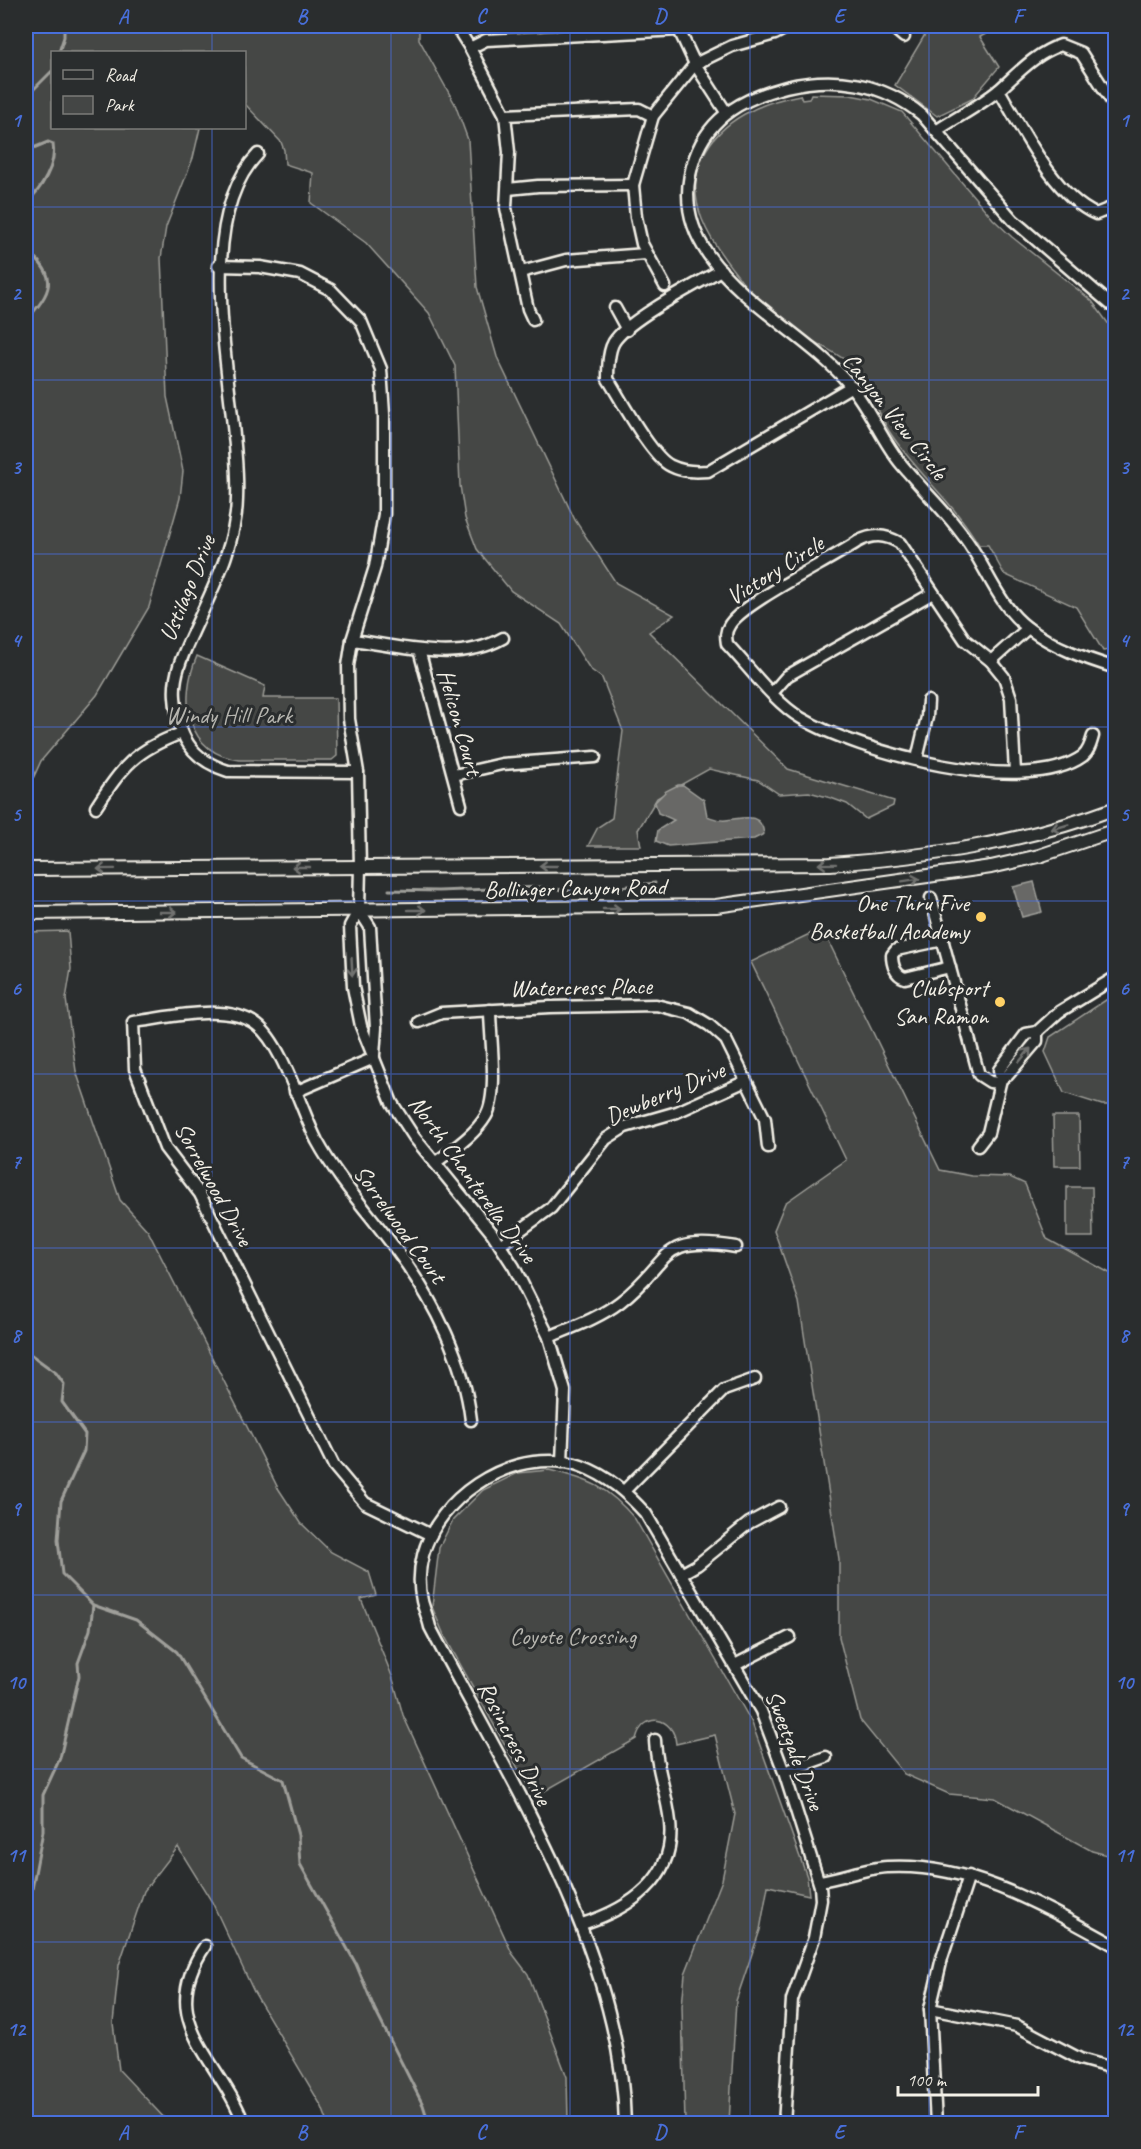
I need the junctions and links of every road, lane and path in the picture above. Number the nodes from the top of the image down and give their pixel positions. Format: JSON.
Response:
{"nodes":[{"id":1,"x":456,"y":26,"type":"edge"},
{"id":2,"x":790,"y":26,"type":"edge"},
{"id":3,"x":891,"y":26,"type":"edge"},
{"id":4,"x":683,"y":28,"type":"edge"},
{"id":5,"x":904,"y":37,"type":"dead end"},
{"id":6,"x":470,"y":48,"type":"junction"},
{"id":7,"x":695,"y":64,"type":"junction"},
{"id":8,"x":999,"y":90,"type":"junction"},
{"id":9,"x":1116,"y":108,"type":"edge"},
{"id":10,"x":726,"y":112,"type":"junction"},
{"id":11,"x":505,"y":115,"type":"junction"},
{"id":12,"x":653,"y":116,"type":"junction"},
{"id":13,"x":936,"y":131,"type":"junction"},
{"id":14,"x":258,"y":154,"type":"dead end"},
{"id":15,"x":633,"y":184,"type":"junction"},
{"id":16,"x":508,"y":189,"type":"junction"},
{"id":17,"x":1116,"y":206,"type":"edge"},
{"id":18,"x":646,"y":254,"type":"junction"},
{"id":19,"x":218,"y":266,"type":"junction"},
{"id":20,"x":721,"y":270,"type":"junction"},
{"id":21,"x":521,"y":272,"type":"junction"},
{"id":22,"x":665,"y":286,"type":"dead end"},
{"id":23,"x":615,"y":308,"type":"dead end"},
{"id":24,"x":1116,"y":309,"type":"edge"},
{"id":25,"x":533,"y":320,"type":"dead end"},
{"id":26,"x":627,"y":330,"type":"junction"},
{"id":27,"x":852,"y":386,"type":"junction"},
{"id":28,"x":933,"y":593,"type":"junction"},
{"id":29,"x":1028,"y":628,"type":"junction"},
{"id":30,"x":503,"y":638,"type":"dead end"},
{"id":31,"x":352,"y":640,"type":"junction"},
{"id":32,"x":419,"y":650,"type":"junction"},
{"id":33,"x":991,"y":662,"type":"junction"},
{"id":34,"x":1116,"y":668,"type":"edge"},
{"id":35,"x":773,"y":692,"type":"junction"},
{"id":36,"x":928,"y":701,"type":"dead end"},
{"id":37,"x":182,"y":733,"type":"junction"},
{"id":38,"x":1093,"y":736,"type":"dead end"},
{"id":39,"x":595,"y":757,"type":"dead end"},
{"id":40,"x":917,"y":759,"type":"junction"},
{"id":41,"x":358,"y":772,"type":"junction"},
{"id":42,"x":1015,"y":772,"type":"junction"},
{"id":43,"x":454,"y":775,"type":"junction"},
{"id":44,"x":461,"y":805,"type":"dead end"},
{"id":45,"x":96,"y":807,"type":"dead end"},
{"id":46,"x":1116,"y":808,"type":"edge"},
{"id":47,"x":1116,"y":830,"type":"edge"},
{"id":48,"x":360,"y":867,"type":"junction"},
{"id":49,"x":26,"y":869,"type":"edge"},
{"id":50,"x":931,"y":898,"type":"dead end"},
{"id":51,"x":359,"y":910,"type":"junction"},
{"id":52,"x":26,"y":913,"type":"edge"},
{"id":53,"x":943,"y":940,"type":"junction"},
{"id":54,"x":950,"y":967,"type":"junction"},
{"id":55,"x":1116,"y":977,"type":"edge"},
{"id":56,"x":490,"y":1010,"type":"junction"},
{"id":57,"x":419,"y":1022,"type":"dead end"},
{"id":58,"x":374,"y":1058,"type":"junction"},
{"id":59,"x":746,"y":1081,"type":"junction"},
{"id":60,"x":1000,"y":1081,"type":"junction"},
{"id":61,"x":295,"y":1092,"type":"junction"},
{"id":62,"x":978,"y":1146,"type":"dead end"},
{"id":63,"x":768,"y":1147,"type":"dead end"},
{"id":64,"x":435,"y":1163,"type":"junction"},
{"id":65,"x":500,"y":1245,"type":"junction"},
{"id":66,"x":736,"y":1247,"type":"dead end"},
{"id":67,"x":549,"y":1337,"type":"junction"},
{"id":68,"x":755,"y":1379,"type":"dead end"},
{"id":69,"x":471,"y":1420,"type":"dead end"},
{"id":70,"x":562,"y":1462,"type":"junction"},
{"id":71,"x":625,"y":1490,"type":"junction"},
{"id":72,"x":779,"y":1507,"type":"dead end"},
{"id":73,"x":431,"y":1535,"type":"junction"},
{"id":74,"x":681,"y":1574,"type":"junction"},
{"id":75,"x":790,"y":1637,"type":"dead end"},
{"id":76,"x":735,"y":1665,"type":"junction"},
{"id":77,"x":655,"y":1740,"type":"dead end"},
{"id":78,"x":826,"y":1757,"type":"dead end"},
{"id":79,"x":784,"y":1772,"type":"junction"},
{"id":80,"x":969,"y":1876,"type":"junction"},
{"id":81,"x":819,"y":1881,"type":"junction"},
{"id":82,"x":582,"y":1924,"type":"junction"},
{"id":83,"x":206,"y":1946,"type":"dead end"},
{"id":84,"x":1116,"y":1946,"type":"edge"},
{"id":85,"x":930,"y":2009,"type":"junction"},
{"id":86,"x":1116,"y":2069,"type":"edge"},
{"id":87,"x":243,"y":2124,"type":"edge"},
{"id":88,"x":624,"y":2124,"type":"edge"},
{"id":89,"x":784,"y":2124,"type":"edge"},
{"id":90,"x":936,"y":2124,"type":"edge"}],
"edges":[{"from":1,"to":6,"type":"street"},
{"from":2,"to":7,"type":"street"},
{"from":3,"to":5,"type":"street"},
{"from":4,"to":6,"type":"street"},
{"from":4,"to":7,"type":"street"},
{"from":6,"to":11,"type":"street"},
{"from":7,"to":10,"type":"street"},
{"from":7,"to":12,"type":"street"},
{"from":8,"to":9,"type":"street"},
{"from":8,"to":13,"type":"street"},
{"from":8,"to":17,"type":"street"},
{"from":10,"to":13,"type":"street","name":"Canyon View Circle"},
{"from":10,"to":20,"type":"street","name":"Canyon View Circle"},
{"from":11,"to":12,"type":"street"},
{"from":11,"to":16,"type":"street"},
{"from":12,"to":15,"type":"street"},
{"from":13,"to":24,"type":"street","name":"Canyon View Circle"},
{"from":14,"to":19,"type":"street","name":"Ustilago Drive"},
{"from":15,"to":16,"type":"street"},
{"from":15,"to":18,"type":"street"},
{"from":16,"to":21,"type":"street"},
{"from":18,"to":21,"type":"street"},
{"from":18,"to":22,"type":"street"},
{"from":19,"to":31,"type":"street","name":"North Chanterella Drive"},
{"from":19,"to":37,"type":"street","name":"Ustilago Drive"},
{"from":20,"to":26,"type":"street"},
{"from":20,"to":27,"type":"street","name":"Canyon View Circle"},
{"from":21,"to":25,"type":"street"},
{"from":23,"to":26,"type":"street"},
{"from":26,"to":27,"type":"street"},
{"from":27,"to":29,"type":"street","name":"Canyon View Circle"},
{"from":28,"to":33,"type":"street","name":"Victory Circle"},
{"from":28,"to":35,"type":"street"},
{"from":28,"to":35,"type":"street","name":"Victory Circle"},
{"from":29,"to":33,"type":"street"},
{"from":29,"to":34,"type":"street","name":"Canyon View Circle"},
{"from":30,"to":32,"type":"street"},
{"from":31,"to":32,"type":"street"},
{"from":31,"to":41,"type":"street","name":"North Chanterella Drive"},
{"from":32,"to":43,"type":"street","name":"Helicon Court"},
{"from":33,"to":42,"type":"street","name":"Victory Circle"},
{"from":35,"to":40,"type":"street","name":"Victory Circle"},
{"from":36,"to":40,"type":"street"},
{"from":37,"to":41,"type":"street","name":"Ustilago Drive"},
{"from":37,"to":45,"type":"street"},
{"from":38,"to":42,"type":"street"},
{"from":39,"to":43,"type":"street"},
{"from":40,"to":42,"type":"street","name":"Victory Circle"},
{"from":41,"to":48,"type":"street","name":"North Chanterella Drive"},
{"from":43,"to":44,"type":"street","name":"Helicon Court"},
{"from":46,"to":48,"type":"main road","name":"Bollinger Canyon Road","one_way":true},
{"from":51,"to":47,"type":"main road","name":"Bollinger Canyon Road","one_way":true},
{"from":48,"to":49,"type":"main road","name":"Bollinger Canyon Road","one_way":true},
{"from":48,"to":51,"type":"street","name":"North Chanterella Drive"},
{"from":50,"to":53,"type":"street"},
{"from":52,"to":51,"type":"main road","name":"Bollinger Canyon Road","one_way":true},
{"from":51,"to":58,"type":"street","name":"North Chanterella Drive"},
{"from":51,"to":58,"type":"street","name":"North Chanterella Drive","one_way":true},
{"from":53,"to":54,"type":"street"},
{"from":53,"to":54,"type":"street"},
{"from":54,"to":60,"type":"street"},
{"from":55,"to":60,"type":"street"},
{"from":56,"to":57,"type":"street","name":"Watercress Place"},
{"from":56,"to":59,"type":"street","name":"Watercress Place"},
{"from":56,"to":64,"type":"street"},
{"from":58,"to":61,"type":"street"},
{"from":58,"to":64,"type":"street","name":"North Chanterella Drive"},
{"from":59,"to":63,"type":"street","name":"Watercress Place"},
{"from":59,"to":65,"type":"street","name":"Dewberry Drive"},
{"from":60,"to":62,"type":"street"},
{"from":61,"to":69,"type":"street","name":"Sorrelwood Court"},
{"from":61,"to":73,"type":"street","name":"Sorrelwood Drive"},
{"from":64,"to":65,"type":"street","name":"North Chanterella Drive"},
{"from":65,"to":67,"type":"street","name":"North Chanterella Drive"},
{"from":66,"to":67,"type":"street"},
{"from":67,"to":70,"type":"street","name":"North Chanterella Drive"},
{"from":68,"to":71,"type":"street"},
{"from":70,"to":71,"type":"street","name":"Sweetgale Drive"},
{"from":70,"to":73,"type":"street","name":"Rosincress Drive"},
{"from":71,"to":74,"type":"street","name":"Sweetgale Drive"},
{"from":72,"to":74,"type":"street"},
{"from":73,"to":82,"type":"street","name":"Rosincress Drive"},
{"from":74,"to":76,"type":"street","name":"Sweetgale Drive"},
{"from":75,"to":76,"type":"street"},
{"from":76,"to":79,"type":"street","name":"Sweetgale Drive"},
{"from":77,"to":82,"type":"street"},
{"from":78,"to":79,"type":"street"},
{"from":79,"to":81,"type":"street","name":"Sweetgale Drive"},
{"from":80,"to":81,"type":"street"},
{"from":80,"to":84,"type":"street"},
{"from":80,"to":85,"type":"street"},
{"from":81,"to":89,"type":"street","name":"Sweetgale Drive"},
{"from":82,"to":88,"type":"street","name":"Rosincress Drive"},
{"from":83,"to":87,"type":"street"},
{"from":85,"to":86,"type":"street"},
{"from":85,"to":90,"type":"street"}]}
